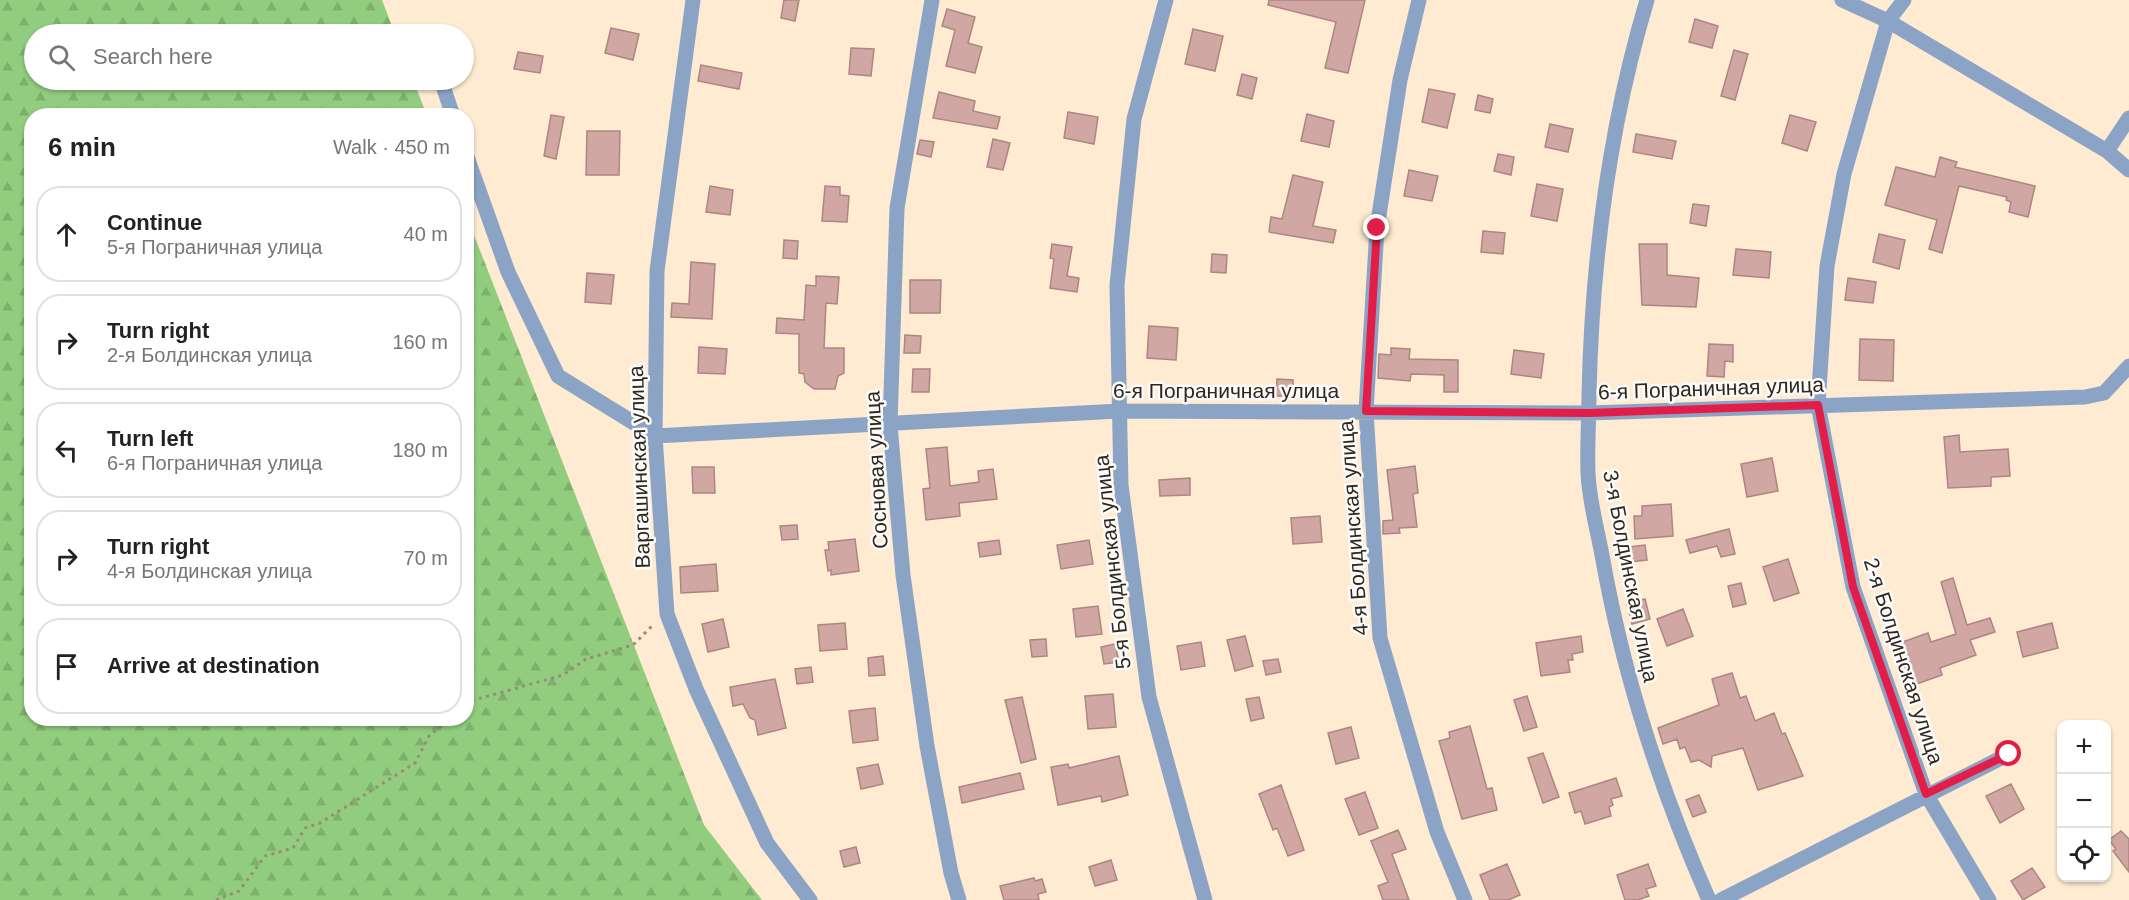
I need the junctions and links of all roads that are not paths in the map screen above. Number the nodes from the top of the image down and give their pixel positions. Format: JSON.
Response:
{"nodes":[{"id":1,"x":693,"y":0,"type":"edge"},
{"id":2,"x":932,"y":0,"type":"edge"},
{"id":3,"x":1166,"y":0,"type":"edge"},
{"id":4,"x":1419,"y":0,"type":"edge"},
{"id":5,"x":1647,"y":0,"type":"edge"},
{"id":6,"x":1842,"y":0,"type":"edge"},
{"id":7,"x":1904,"y":0,"type":"edge"},
{"id":8,"x":1888,"y":21,"type":"junction"},
{"id":9,"x":444,"y":90,"type":"edge"},
{"id":10,"x":450,"y":108,"type":"edge"},
{"id":11,"x":2129,"y":118,"type":"edge"},
{"id":12,"x":2107,"y":151,"type":"junction"},
{"id":13,"x":2129,"y":170,"type":"edge"},
{"id":14,"x":474,"y":176,"type":"edge"},
{"id":15,"x":2129,"y":366,"type":"edge"},
{"id":16,"x":1818,"y":405,"type":"junction"},
{"id":17,"x":1119,"y":411,"type":"junction"},
{"id":18,"x":1366,"y":411,"type":"junction"},
{"id":19,"x":1589,"y":413,"type":"junction"},
{"id":20,"x":890,"y":425,"type":"junction"},
{"id":21,"x":655,"y":436,"type":"junction"},
{"id":22,"x":2009,"y":754,"type":"dead end"},
{"id":23,"x":1926,"y":794,"type":"junction"},
{"id":24,"x":810,"y":900,"type":"edge"},
{"id":25,"x":959,"y":900,"type":"edge"},
{"id":26,"x":1204,"y":900,"type":"edge"},
{"id":27,"x":1465,"y":900,"type":"edge"},
{"id":28,"x":1709,"y":900,"type":"edge"},
{"id":29,"x":1721,"y":900,"type":"edge"},
{"id":30,"x":1989,"y":900,"type":"edge"}],
"edges":[{"from":1,"to":21,"type":"street","name":"Варгашинская улица"},
{"from":2,"to":20,"type":"street","name":"Сосновая улица"},
{"from":3,"to":17,"type":"street","name":"5-я Болдинская улица"},
{"from":4,"to":18,"type":"street","name":"4-я Болдинская улица"},
{"from":5,"to":19,"type":"street","name":"3-я Болдинская улица"},
{"from":6,"to":8,"type":"street"},
{"from":7,"to":8,"type":"street","name":"2-я Болдинская улица"},
{"from":8,"to":12,"type":"street"},
{"from":8,"to":16,"type":"street","name":"2-я Болдинская улица"},
{"from":9,"to":10,"type":"street"},
{"from":11,"to":12,"type":"street"},
{"from":12,"to":13,"type":"street"},
{"from":14,"to":21,"type":"street"},
{"from":15,"to":16,"type":"street","name":"6-я Пограничная улица"},
{"from":16,"to":19,"type":"street","name":"6-я Пограничная улица"},
{"from":16,"to":23,"type":"street","name":"2-я Болдинская улица"},
{"from":17,"to":18,"type":"street","name":"6-я Пограничная улица"},
{"from":17,"to":20,"type":"street","name":"6-я Пограничная улица"},
{"from":17,"to":26,"type":"street","name":"5-я Болдинская улица"},
{"from":18,"to":19,"type":"street","name":"6-я Пограничная улица"},
{"from":18,"to":27,"type":"street","name":"4-я Болдинская улица"},
{"from":19,"to":28,"type":"street","name":"3-я Болдинская улица"},
{"from":20,"to":21,"type":"street","name":"6-я Пограничная улица"},
{"from":20,"to":25,"type":"street","name":"Сосновая улица"},
{"from":21,"to":24,"type":"street","name":"Варгашинская улица"},
{"from":22,"to":23,"type":"street"},
{"from":23,"to":29,"type":"street"},
{"from":23,"to":30,"type":"street","name":"2-я Болдинская улица"}]}
